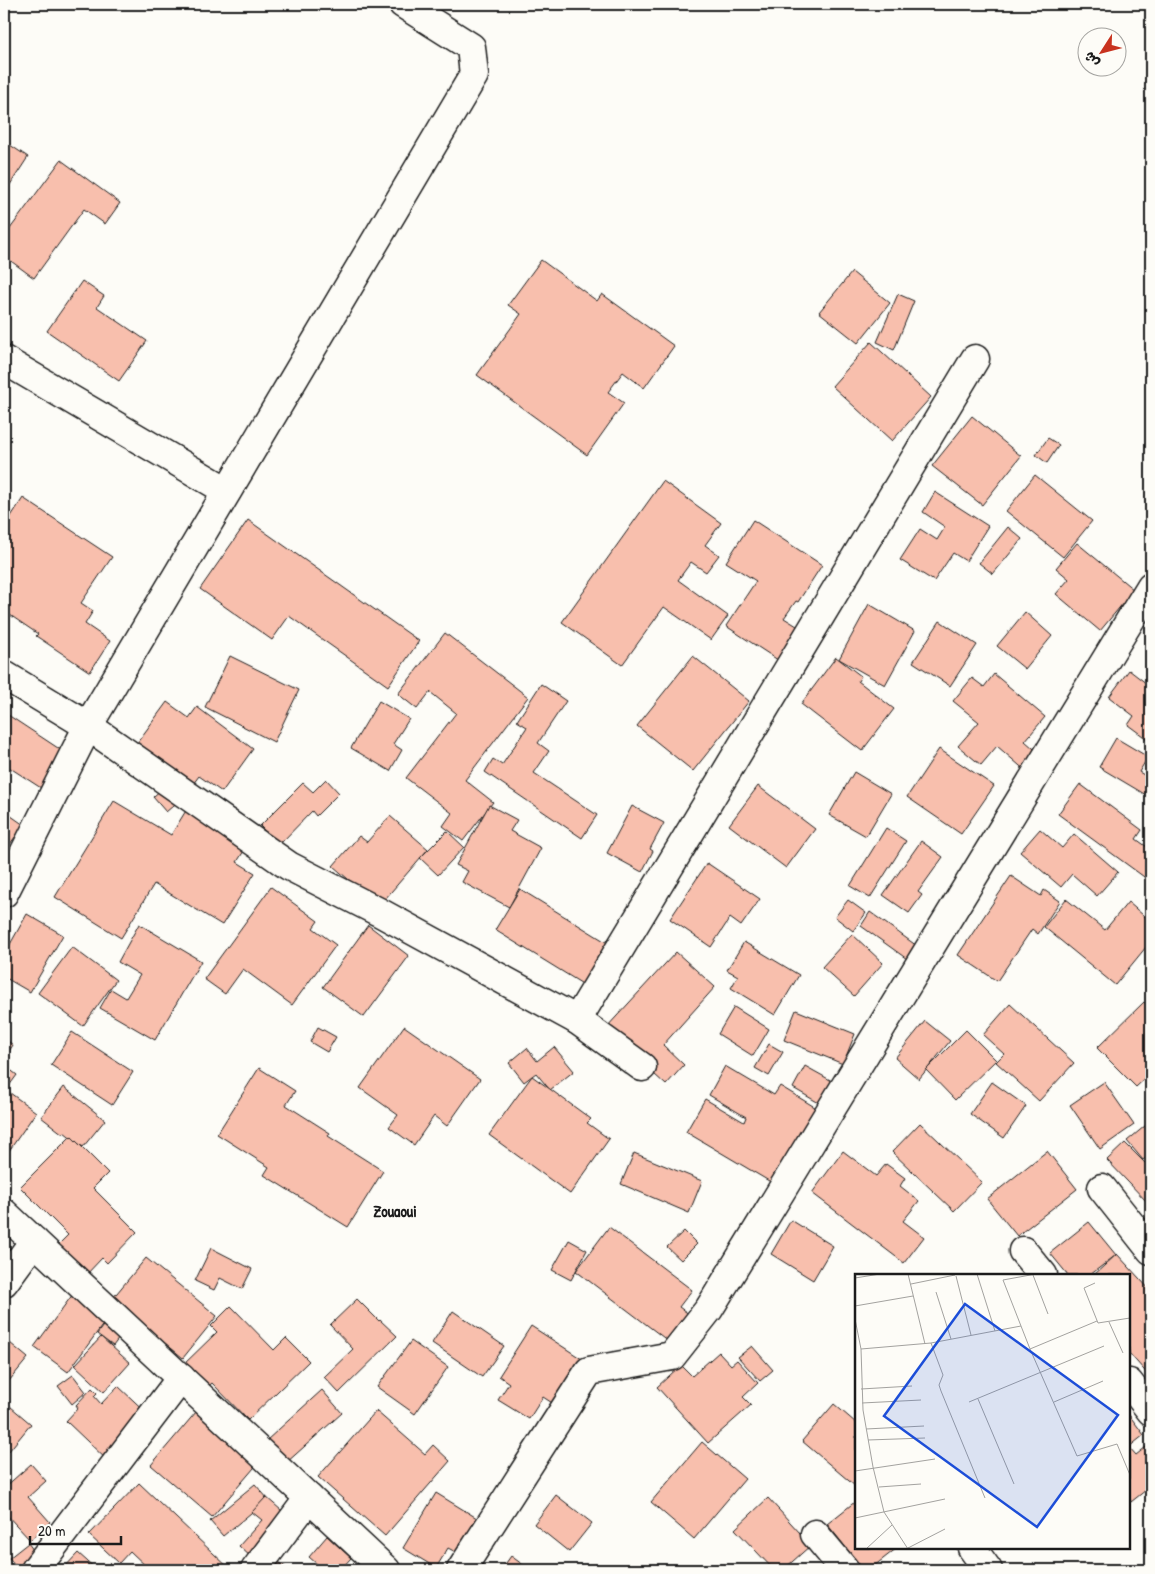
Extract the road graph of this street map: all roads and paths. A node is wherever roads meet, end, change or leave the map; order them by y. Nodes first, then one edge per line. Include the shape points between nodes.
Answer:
1 (403, 4) edge
2 (975, 359) dead end
3 (4, 360) edge
4 (228, 491) junction
5 (1151, 586) edge
6 (4, 675) edge
7 (88, 726) junction
8 (4, 892) edge
9 (577, 1020) junction
10 (642, 1067) dead end
11 (1102, 1188) dead end
12 (4, 1213) edge
13 (34, 1241) junction
14 (1151, 1250) edge
15 (1023, 1251) dead end
16 (1042, 1274) edge
17 (4, 1282) edge
18 (181, 1378) junction
19 (1130, 1384) edge
20 (1151, 1411) edge
21 (309, 1498) junction
22 (815, 1534) dead end
23 (973, 1549) edge
24 (35, 1570) edge
25 (255, 1570) edge
26 (386, 1570) edge
27 (461, 1570) edge
28 (845, 1570) edge
29 (988, 1570) edge

1 - 4 street via 471,47 474,75
2 - 9 street
3 - 4 street
4 - 7 street
5 - 27 street via 709,1309 672,1356 589,1370
6 - 7 street
7 - 8 street
7 - 9 street via 289,866
9 - 10 street
11 - 14 street
12 - 13 street
13 - 17 street
13 - 18 street
15 - 16 street
18 - 21 street
18 - 24 street
19 - 20 street
21 - 25 street
21 - 26 street
22 - 28 street
23 - 29 street

